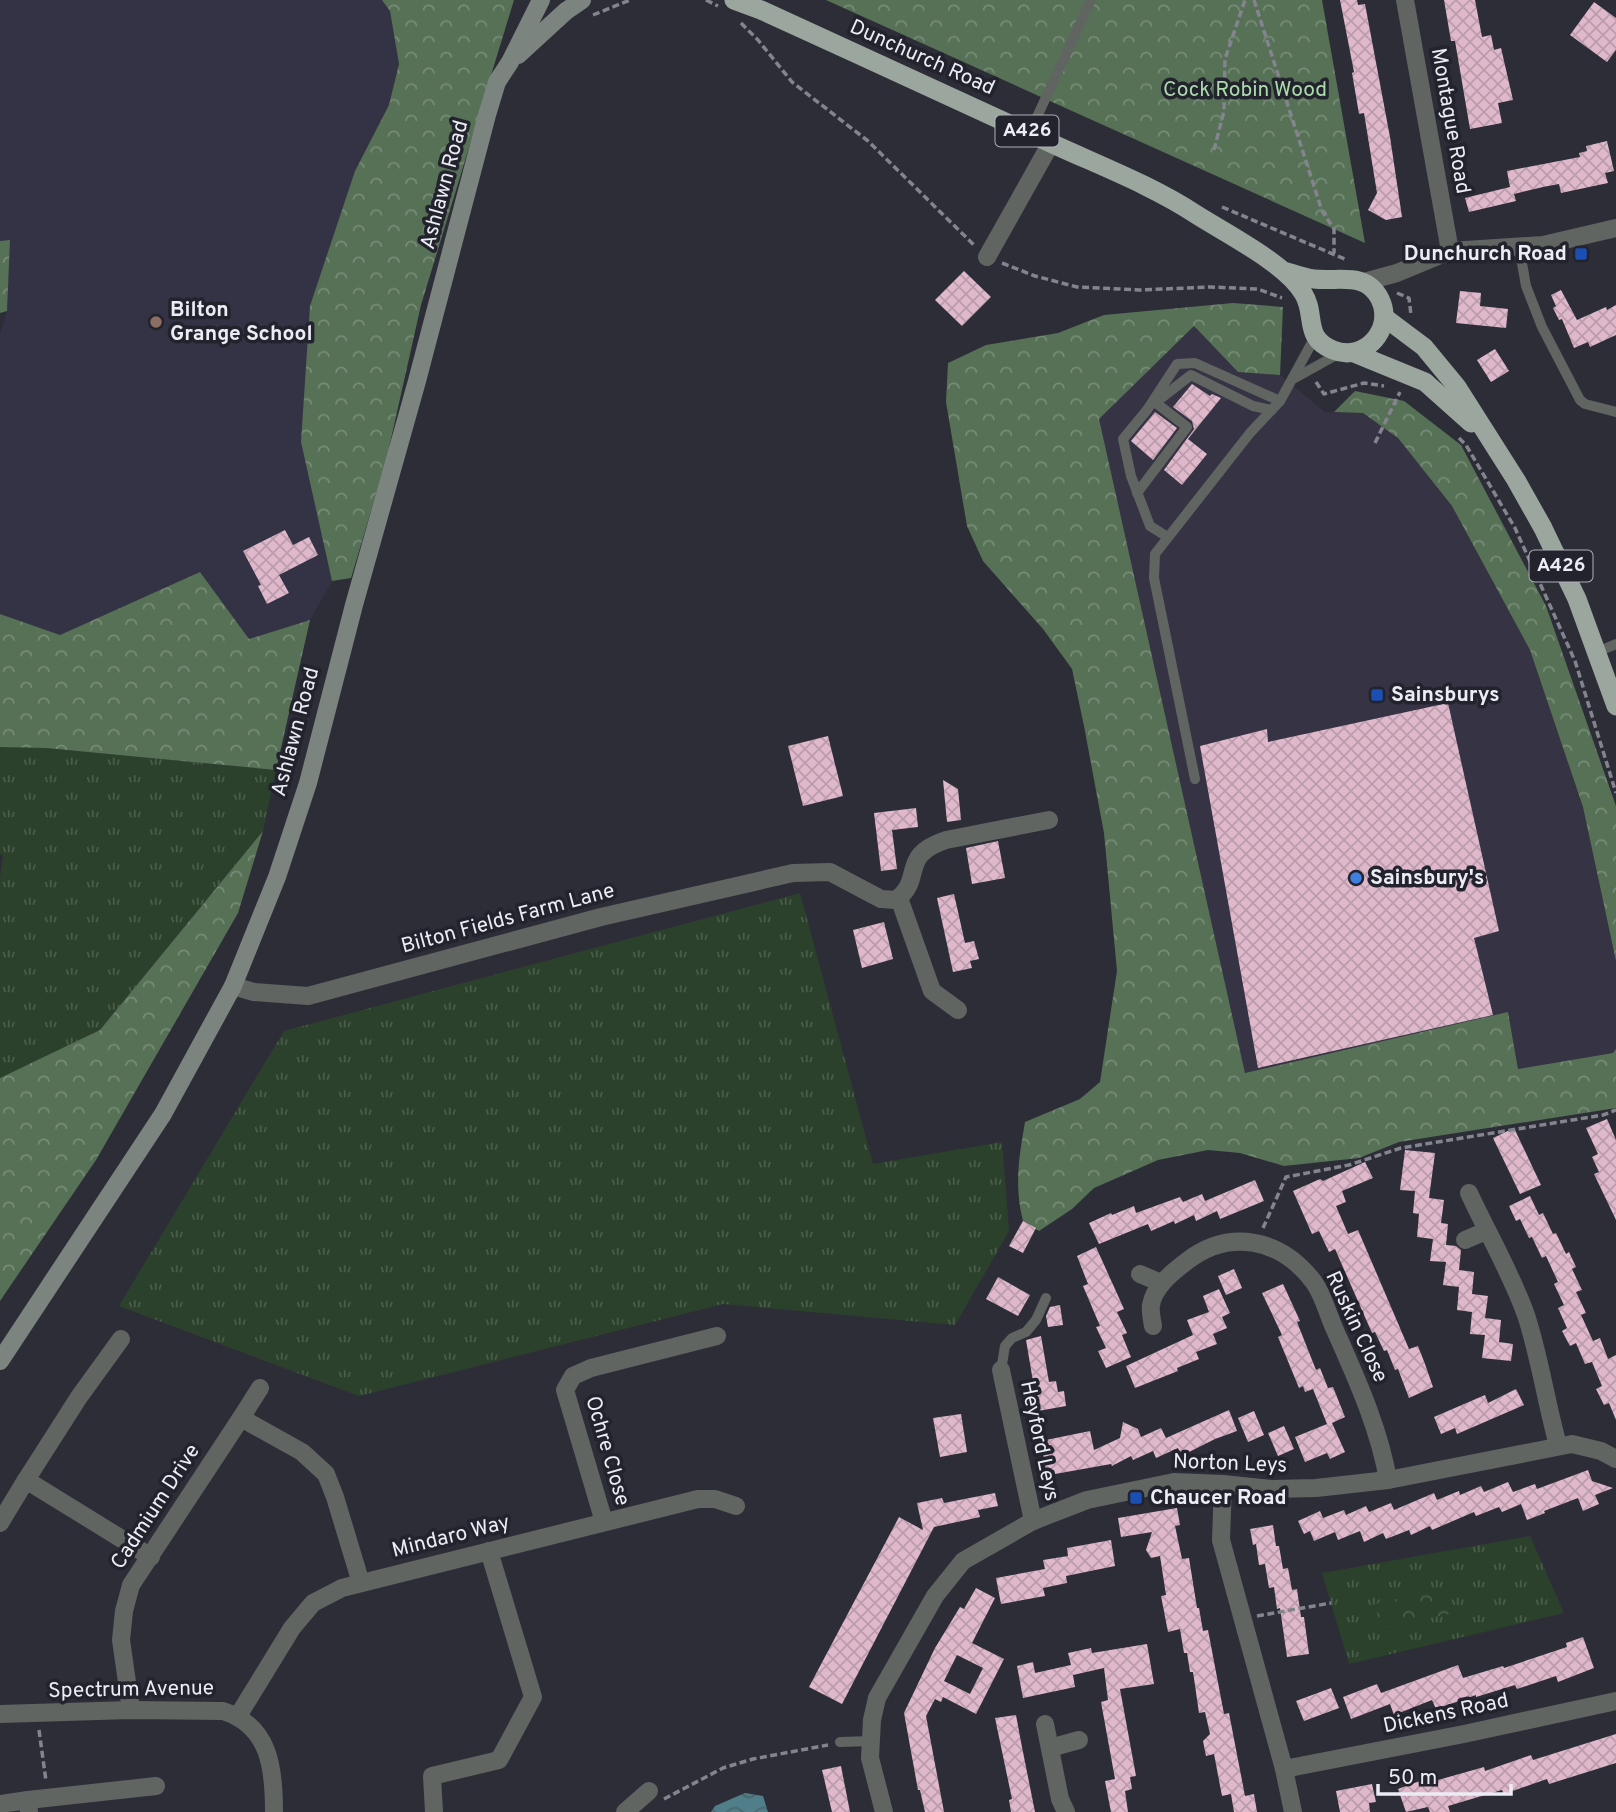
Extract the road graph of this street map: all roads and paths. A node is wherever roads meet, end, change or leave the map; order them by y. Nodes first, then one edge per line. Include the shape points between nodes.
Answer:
1 (541, 0) edge
2 (582, 0) edge
3 (630, 0) edge
4 (706, 0) edge
5 (1091, 0) edge
6 (1245, 0) edge
7 (1254, 0) edge
8 (1405, 0) edge
9 (726, 3) edge
10 (754, 5) edge
11 (583, 18) dead end
12 (740, 22) dead end
13 (510, 62) junction
14 (1030, 132) junction
15 (1051, 143) junction
16 (1214, 150) dead end
17 (1616, 228) edge
18 (1519, 246) junction
19 (1450, 251) junction
20 (1334, 254) dead end
21 (987, 257) junction
22 (1284, 271) junction
23 (1396, 273) junction
24 (1332, 281) junction
25 (1364, 282) junction
26 (1286, 299) dead end
27 (1310, 309) junction
28 (1383, 309) junction
29 (1315, 337) junction
30 (1347, 353) junction
31 (1309, 370) junction
32 (1294, 378) junction
33 (1401, 390) junction
34 (1408, 392) dead end
35 (1280, 401) junction
36 (1151, 407) junction
37 (1272, 410) junction
38 (1616, 412) edge
39 (1486, 435) junction
40 (1458, 437) dead end
41 (1375, 443) dead end
42 (1137, 493) junction
43 (1166, 536) junction
44 (1616, 644) edge
45 (1597, 652) junction
46 (1616, 706) edge
47 (1195, 779) dead end
48 (1616, 793) edge
49 (1049, 820) dead end
50 (900, 898) junction
51 (233, 986) junction
52 (958, 1010) dead end
53 (1616, 1110) edge
54 (1469, 1193) dead end
55 (1486, 1231) junction
56 (1465, 1240) dead end
57 (1257, 1242) junction
58 (1140, 1274) dead end
59 (1161, 1283) junction
60 (1046, 1298) dead end
61 (1153, 1326) dead end
62 (717, 1336) dead end
63 (121, 1339) dead end
64 (0, 1361) edge
65 (1001, 1370) joint
66 (260, 1388) dead end
67 (242, 1418) junction
68 (1558, 1446) junction
69 (1616, 1459) edge
70 (26, 1480) junction
71 (1388, 1480) junction
72 (1223, 1484) junction
73 (736, 1506) dead end
74 (1033, 1521) junction
75 (604, 1522) junction
76 (0, 1523) edge
77 (489, 1551) junction
78 (151, 1557) junction
79 (361, 1583) junction
80 (1331, 1603) dead end
81 (1243, 1619) junction
82 (1616, 1701) edge
83 (131, 1710) junction
84 (0, 1714) edge
85 (37, 1714) junction
86 (237, 1716) junction
87 (1045, 1724) dead end
88 (1079, 1740) dead end
89 (871, 1741) junction
90 (840, 1742) joint
91 (1049, 1748) junction
92 (1284, 1769) junction
93 (156, 1786) dead end
94 (55, 1797) junction
95 (652, 1798) joint
96 (0, 1804) edge
97 (29, 1806) edge
98 (274, 1812) edge
99 (433, 1812) edge
100 (625, 1812) edge
101 (884, 1812) edge
102 (1066, 1812) edge
103 (1293, 1812) edge

1 - 13 main road, Ashlawn Road
2 - 13 main road, Ashlawn Road
3 - 11 path
4 - 9 path
5 - 14 lane
6 - 16 path via 1225,59 1224,111
7 - 20 path via 1322,211 1334,229
8 - 19 street, Montague Road
9 - 10 highway, Dunchurch Road / A426
10 - 14 highway, Dunchurch Road / A426
12 - 21 path via 792,82 868,141
13 - 51 main road, Ashlawn Road via 497,82 487,115 308,783
14 - 15 highway, Dunchurch Road / A426
15 - 21 street
15 - 22 highway, Dunchurch Road / A426 via 1176,201
17 - 18 street
18 - 19 street
18 - 38 lane via 1526,286 1542,327 1580,400
19 - 23 street
21 - 26 path via 1077,287 1258,289
22 - 24 highway, Dunchurch Road / A426
22 - 27 highway, Dunchurch Road / A426 via 1303,292
23 - 25 street
23 - 28 street via 1384,289
24 - 25 highway, Dunchurch Road / A426
24 - 27 highway via 1314,296
25 - 28 highway, A426 via 1374,289
27 - 29 highway, Dunchurch Road / A426
28 - 30 highway via 1375,341
28 - 39 highway, A426 via 1424,347 1457,387
29 - 30 highway, A426 via 1325,346
29 - 32 lane
30 - 31 lane
30 - 39 highway, A426 via 1425,382
31 - 32 lane
31 - 33 path via 1324,394 1364,383
32 - 35 lane
33 - 34 path
33 - 41 path
35 - 36 lane via 1195,363 1177,364
35 - 37 lane
36 - 37 lane via 1191,375 1253,406
36 - 42 lane via 1123,439
36 - 42 lane via 1187,427
37 - 43 lane
39 - 45 highway, A426 via 1544,528
40 - 48 path via 1516,528 1575,661
42 - 43 lane via 1150,526
43 - 47 lane via 1155,554 1154,578
44 - 45 lane
45 - 46 highway, A426
49 - 50 street via 930,845 916,857
50 - 51 street, Bilton Fields Farm Lane via 881,899 830,872 793,873 601,917 308,996
50 - 52 street via 932,991
51 - 64 main road, Ashlawn Road via 163,1114
53 - 57 path via 1401,1147 1349,1165 1286,1177
54 - 55 street
55 - 56 street
55 - 68 street via 1526,1315
57 - 59 street via 1209,1247
57 - 71 street, Ruskin Close via 1285,1256 1315,1283 1367,1405
58 - 59 street
59 - 61 street via 1151,1304
60 - 65 lane via 1026,1332 1005,1346
62 - 75 street, Ochre Close via 573,1376 565,1390
63 - 70 street
65 - 74 street, Heyford Leys
66 - 67 street, Cadmium Drive
67 - 78 street, Cadmium Drive
67 - 79 street via 302,1452 326,1474
68 - 69 street, Norton Leys via 1572,1444
68 - 71 street, Norton Leys
70 - 76 street
70 - 78 street
71 - 72 street, Norton Leys via 1316,1489
72 - 74 street, Norton Leys via 1174,1482 1087,1500
72 - 81 street via 1221,1540
73 - 75 street, Mindaro Way via 698,1499
74 - 89 street, Norton Leys via 963,1560 935,1596 877,1698
75 - 77 street, Mindaro Way
77 - 79 street, Mindaro Way
77 - 99 street via 533,1698 499,1760 432,1776
78 - 83 street, Cadmium Drive via 131,1585 124,1611 121,1640
79 - 86 street, Mindaro Way via 313,1603
80 - 81 path
81 - 92 street
82 - 92 street, Dickens Road
83 - 85 street, Spectrum Avenue
83 - 86 street, Spectrum Avenue via 223,1711
84 - 85 street, Spectrum Avenue
85 - 94 path via 46,1783
86 - 98 street, Spectrum Avenue via 259,1735 268,1755
87 - 91 street
88 - 91 street
89 - 90 lane
89 - 101 street, Norton Leys via 870,1759
90 - 95 path via 753,1759
91 - 102 street
92 - 103 street
93 - 94 street
94 - 97 street
95 - 100 street
96 - 97 street

